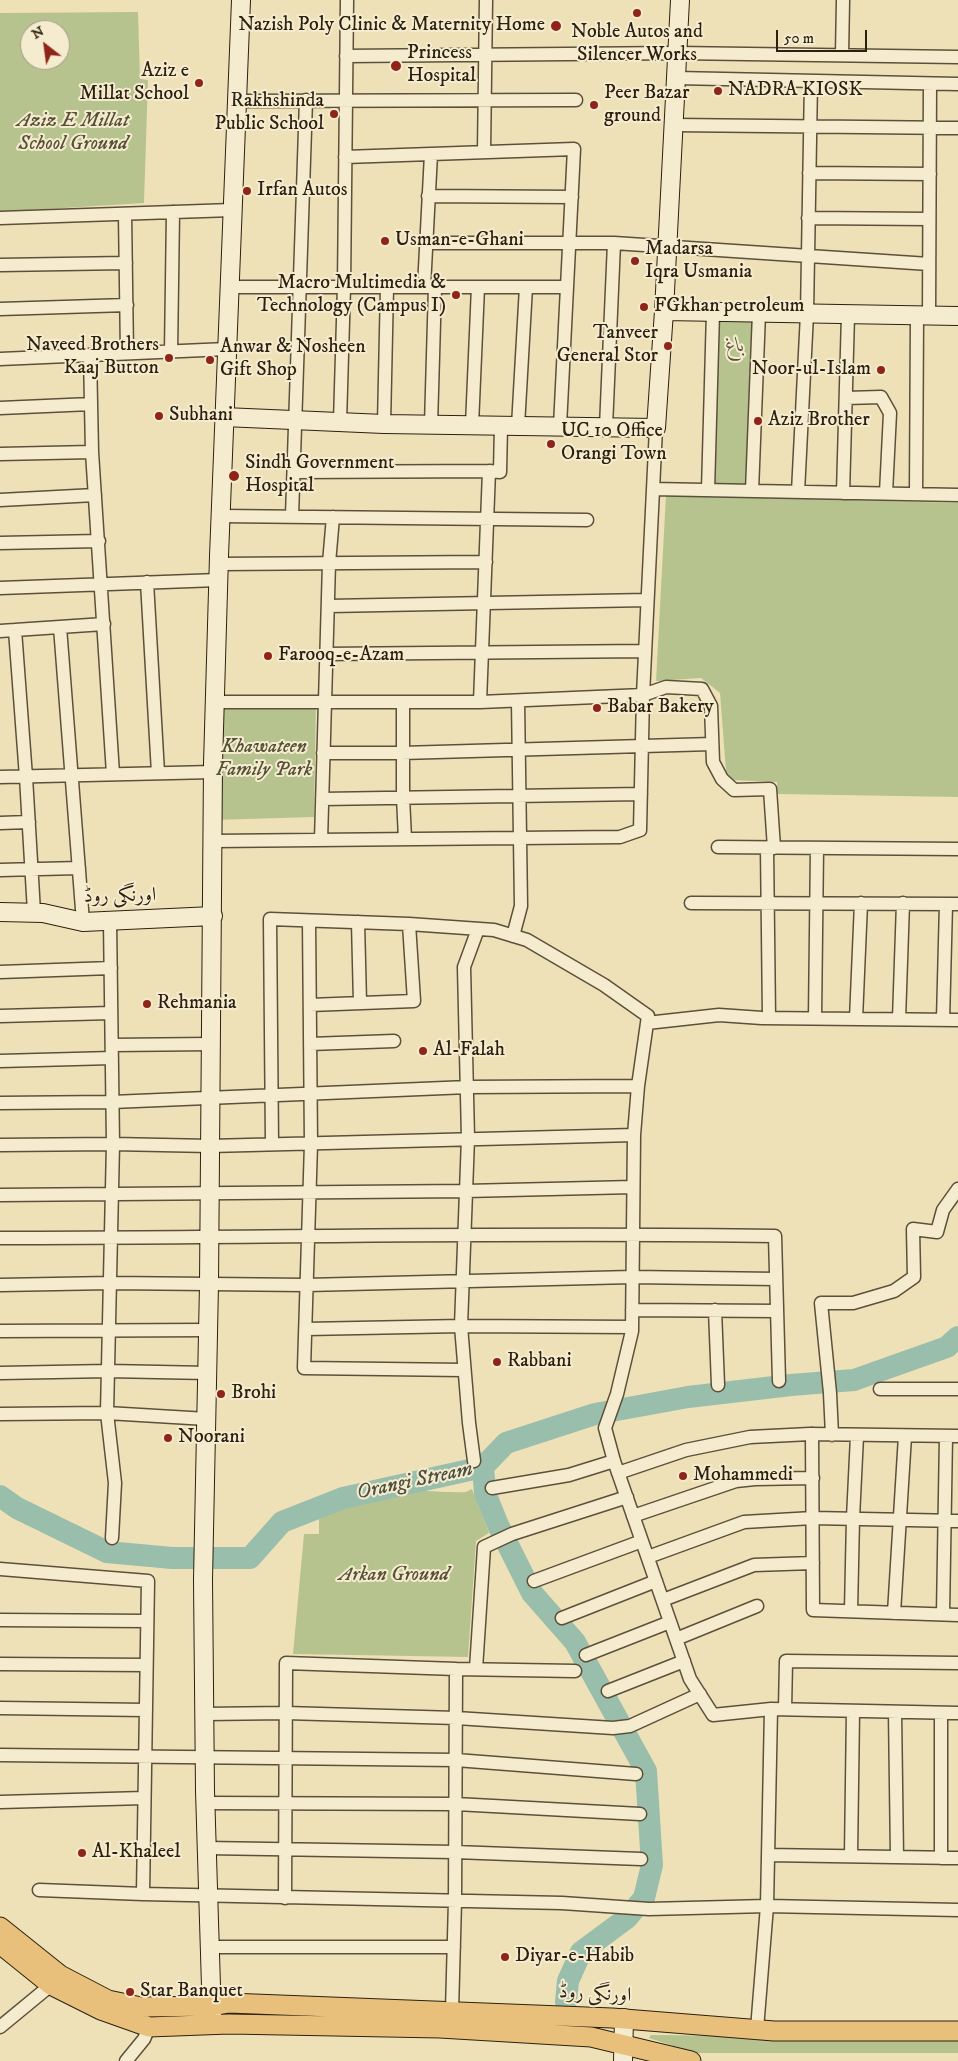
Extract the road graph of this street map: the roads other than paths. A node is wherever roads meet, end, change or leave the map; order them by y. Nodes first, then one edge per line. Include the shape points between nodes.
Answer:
1 (241, 0) edge
2 (346, 0) edge
3 (486, 0) edge
4 (680, 0) edge
5 (843, 0) edge
6 (677, 53) junction
7 (485, 55) junction
8 (842, 55) junction
9 (346, 56) junction
10 (958, 57) edge
11 (676, 78) junction
12 (810, 81) junction
13 (930, 84) junction
14 (958, 84) edge
15 (346, 99) junction
16 (306, 100) junction
17 (485, 100) junction
18 (576, 100) dead end
19 (237, 101) junction
20 (674, 124) junction
21 (809, 126) junction
22 (930, 127) junction
23 (958, 128) edge
24 (484, 152) junction
25 (431, 154) junction
26 (345, 157) junction
27 (809, 173) junction
28 (930, 174) junction
29 (428, 196) junction
30 (572, 197) junction
31 (232, 210) junction
32 (173, 212) junction
33 (125, 214) junction
34 (0, 218) edge
35 (808, 218) junction
36 (930, 219) junction
37 (569, 242) junction
38 (426, 243) junction
39 (614, 243) junction
40 (667, 246) junction
41 (808, 256) junction
42 (126, 263) junction
43 (0, 264) edge
44 (929, 264) junction
45 (229, 286) junction
46 (301, 287) junction
47 (344, 287) junction
48 (388, 287) junction
49 (429, 287) junction
50 (478, 287) junction
51 (526, 287) junction
52 (567, 287) junction
53 (127, 305) junction
54 (0, 309) edge
55 (664, 311) junction
56 (713, 312) junction
57 (758, 313) junction
58 (807, 314) junction
59 (848, 314) junction
60 (923, 316) junction
61 (958, 316) edge
62 (227, 350) junction
63 (171, 352) junction
64 (127, 353) junction
65 (90, 355) junction
66 (0, 359) edge
67 (846, 398) junction
68 (91, 404) junction
69 (0, 408) edge
70 (224, 417) junction
71 (297, 420) junction
72 (340, 422) junction
73 (384, 424) junction
74 (431, 425) junction
75 (472, 425) junction
76 (509, 426) junction
77 (560, 426) junction
78 (606, 427) junction
79 (656, 428) junction
80 (92, 452) junction
81 (0, 454) edge
82 (489, 471) junction
83 (294, 472) junction
84 (653, 489) junction
85 (708, 490) junction
86 (752, 491) junction
87 (798, 492) junction
88 (843, 493) junction
89 (886, 493) junction
90 (916, 494) junction
91 (95, 495) junction
92 (958, 495) edge
93 (0, 500) edge
94 (221, 516) junction
95 (292, 516) junction
96 (333, 517) junction
97 (488, 518) junction
98 (587, 520) dead end
99 (99, 540) junction
100 (0, 543) edge
101 (486, 562) junction
102 (329, 563) junction
103 (219, 572) junction
104 (147, 582) junction
105 (102, 584) junction
106 (0, 588) edge
107 (648, 600) junction
108 (484, 603) junction
109 (328, 606) junction
110 (104, 624) junction
111 (60, 627) junction
112 (15, 630) junction
113 (0, 631) edge
114 (645, 650) junction
115 (482, 652) junction
116 (326, 654) junction
117 (643, 695) junction
118 (518, 701) junction
119 (215, 702) junction
120 (324, 702) junction
121 (403, 702) junction
122 (480, 702) junction
123 (712, 744) junction
124 (642, 746) junction
125 (519, 750) junction
126 (323, 753) junction
127 (402, 753) junction
128 (213, 772) junction
129 (158, 773) junction
130 (113, 774) junction
131 (72, 775) junction
132 (0, 777) edge
133 (26, 777) junction
134 (641, 794) junction
135 (519, 796) junction
136 (403, 798) junction
137 (322, 799) junction
138 (29, 822) junction
139 (0, 823) edge
140 (520, 838) junction
141 (405, 839) junction
142 (321, 840) junction
143 (213, 841) junction
144 (718, 846) dead end
145 (771, 848) junction
146 (817, 848) junction
147 (958, 849) edge
148 (79, 868) junction
149 (31, 869) junction
150 (0, 870) edge
151 (768, 902) junction
152 (817, 902) junction
153 (691, 903) dead end
154 (861, 903) junction
155 (903, 903) junction
156 (952, 904) edge
157 (0, 912) edge
158 (34, 912) junction
159 (213, 916) junction
160 (110, 921) junction
161 (309, 921) junction
162 (83, 922) junction
163 (358, 922) junction
164 (409, 924) junction
165 (478, 929) junction
166 (513, 936) junction
167 (111, 968) junction
168 (0, 972) edge
169 (360, 1003) junction
170 (310, 1005) junction
171 (112, 1013) junction
172 (0, 1016) edge
173 (769, 1018) junction
174 (815, 1018) junction
175 (856, 1019) junction
176 (899, 1019) junction
177 (943, 1020) junction
178 (958, 1020) edge
179 (647, 1023) junction
180 (394, 1041) dead end
181 (211, 1044) junction
182 (310, 1044) junction
183 (112, 1045) junction
184 (112, 1058) junction
185 (0, 1061) edge
186 (638, 1086) junction
187 (468, 1087) junction
188 (311, 1093) junction
189 (270, 1094) junction
190 (210, 1098) junction
191 (112, 1102) junction
192 (0, 1103) edge
193 (634, 1135) junction
194 (468, 1138) junction
195 (113, 1144) junction
196 (272, 1144) junction
197 (311, 1144) junction
198 (0, 1145) edge
199 (210, 1146) junction
200 (633, 1187) junction
201 (958, 1189) edge
202 (466, 1191) junction
203 (310, 1192) junction
204 (210, 1193) junction
205 (112, 1194) junction
206 (0, 1195) edge
207 (464, 1234) junction
208 (633, 1234) junction
209 (209, 1237) junction
210 (308, 1237) junction
211 (0, 1238) edge
212 (111, 1238) junction
213 (632, 1277) junction
214 (776, 1279) junction
215 (462, 1282) junction
216 (110, 1283) junction
217 (209, 1284) junction
218 (0, 1285) edge
219 (307, 1285) junction
220 (632, 1310) junction
221 (715, 1310) junction
222 (777, 1311) junction
223 (462, 1326) junction
224 (632, 1327) junction
225 (306, 1328) junction
226 (108, 1330) junction
227 (208, 1330) junction
228 (0, 1331) edge
229 (464, 1370) junction
230 (108, 1371) junction
231 (0, 1373) edge
232 (208, 1373) junction
233 (779, 1381) dead end
234 (718, 1386) dead end
235 (880, 1389) dead end
236 (958, 1390) edge
237 (107, 1413) junction
238 (0, 1414) edge
239 (207, 1419) junction
240 (812, 1434) junction
241 (832, 1435) junction
242 (857, 1436) junction
243 (905, 1436) junction
244 (952, 1436) edge
245 (474, 1461) dead end
246 (616, 1467) junction
247 (813, 1478) junction
248 (492, 1488) dead end
249 (627, 1497) junction
250 (633, 1516) junction
251 (813, 1518) junction
252 (853, 1518) junction
253 (899, 1519) junction
254 (952, 1520) edge
255 (112, 1538) dead end
256 (642, 1541) junction
257 (648, 1557) junction
258 (813, 1563) junction
259 (0, 1569) edge
260 (656, 1581) junction
261 (534, 1582) dead end
262 (662, 1600) junction
263 (757, 1606) dead end
264 (851, 1611) junction
265 (894, 1613) junction
266 (942, 1614) junction
267 (958, 1615) edge
268 (562, 1618) dead end
269 (0, 1620) edge
270 (147, 1621) junction
271 (670, 1622) junction
272 (676, 1639) junction
273 (586, 1655) dead end
274 (684, 1662) junction
275 (958, 1663) edge
276 (0, 1664) edge
277 (146, 1665) junction
278 (456, 1669) junction
279 (476, 1669) junction
280 (575, 1671) dead end
281 (608, 1691) dead end
282 (700, 1694) junction
283 (0, 1708) edge
284 (770, 1708) junction
285 (785, 1709) junction
286 (146, 1710) junction
287 (852, 1710) junction
288 (895, 1712) junction
289 (942, 1713) junction
290 (958, 1713) edge
291 (204, 1714) junction
292 (286, 1714) junction
293 (456, 1718) junction
294 (0, 1755) edge
295 (145, 1756) junction
296 (204, 1758) junction
297 (286, 1758) junction
298 (456, 1760) junction
299 (636, 1774) dead end
300 (144, 1798) junction
301 (0, 1802) edge
302 (205, 1802) junction
303 (285, 1804) junction
304 (456, 1804) junction
305 (640, 1814) dead end
306 (206, 1848) junction
307 (285, 1849) junction
308 (455, 1852) junction
309 (768, 1855) junction
310 (850, 1856) junction
311 (896, 1857) junction
312 (641, 1858) dead end
313 (941, 1858) junction
314 (958, 1858) edge
315 (39, 1890) dead end
316 (143, 1894) junction
317 (207, 1894) junction
318 (285, 1898) junction
319 (455, 1901) junction
320 (767, 1906) junction
321 (958, 1910) edge
322 (0, 1927) edge
323 (0, 1944) edge
324 (209, 1947) junction
325 (454, 1947) junction
326 (51, 1986) junction
327 (218, 2011) junction
328 (452, 2011) junction
329 (624, 2018) junction
330 (0, 2026) edge
331 (149, 2027) junction
332 (757, 2029) junction
333 (958, 2031) edge
334 (624, 2053) edge
335 (128, 2060) edge
336 (691, 2061) edge

1 - 19 main road
2 - 9 street
3 - 7 street
4 - 6 main road
5 - 8 street
6 - 7 street
6 - 8 street
6 - 11 main road
7 - 9 street
7 - 17 street
8 - 10 street
9 - 15 street
11 - 12 street
11 - 20 main road
12 - 13 street
12 - 21 street
13 - 14 street
13 - 22 street
15 - 16 street
15 - 17 street
15 - 26 street
16 - 19 street
16 - 46 street
17 - 18 street
17 - 24 street
19 - 31 main road
20 - 21 street
20 - 40 main road
21 - 22 street
21 - 27 street
22 - 23 street
22 - 28 street
24 - 25 street
24 - 30 street via 574,149
25 - 26 street
25 - 29 street
26 - 47 street
27 - 28 street
27 - 35 street
28 - 36 street
29 - 30 street
29 - 38 street
30 - 37 street
31 - 32 street
31 - 45 main road
32 - 33 street
32 - 63 street
33 - 34 street
33 - 42 street
35 - 36 street
35 - 41 street
36 - 44 street
37 - 38 street
37 - 39 street
37 - 52 street
38 - 49 street
39 - 40 street
39 - 78 street
40 - 41 street
40 - 55 main road
41 - 44 street
41 - 58 street
42 - 43 street
42 - 53 street
44 - 60 street
45 - 46 street
45 - 62 main road
46 - 47 street
46 - 71 street
47 - 48 street
47 - 72 street
48 - 49 street
48 - 73 street
49 - 50 street
49 - 74 street
50 - 51 street
50 - 75 street
51 - 52 street
51 - 76 street
52 - 77 street
53 - 54 street
53 - 64 street
55 - 56 main road
55 - 79 main road
56 - 57 main road
56 - 85 street
57 - 58 main road
57 - 86 street
58 - 59 main road
58 - 87 street
59 - 60 main road
59 - 67 street
60 - 61 main road
60 - 90 street
62 - 63 street
62 - 70 main road
63 - 64 street
64 - 65 street
65 - 66 street
65 - 68 street
67 - 88 street
67 - 89 street via 880,397 890,413
68 - 69 street
68 - 80 street
70 - 71 main road
70 - 94 main road
71 - 72 main road
71 - 83 street
72 - 73 main road
73 - 74 main road
74 - 75 main road
75 - 76 main road
76 - 77 main road
76 - 82 street via 500,472
77 - 78 main road
78 - 79 main road
79 - 84 street
80 - 81 street
80 - 91 street
82 - 83 street
82 - 97 street
83 - 95 street
84 - 85 street
84 - 107 street
85 - 86 street
86 - 87 street
87 - 88 street
88 - 89 street
89 - 90 street
90 - 92 street
91 - 93 street
91 - 99 street
94 - 95 street
94 - 103 main road
95 - 96 street
96 - 97 street
96 - 102 street
97 - 98 street
97 - 101 street
99 - 100 street
99 - 105 street
101 - 102 street
101 - 108 street
102 - 103 street
102 - 109 street
103 - 104 street
103 - 119 main road
104 - 105 street
104 - 129 street
105 - 106 street
105 - 110 street
107 - 108 street
107 - 114 street
108 - 109 street
108 - 115 street
109 - 116 street
110 - 111 street
110 - 130 street
111 - 112 street
111 - 131 street
112 - 113 street
112 - 133 street
114 - 115 street
114 - 117 street
115 - 116 street
115 - 122 street
116 - 120 street
117 - 118 street
117 - 123 street via 666,687 702,689 711,706
117 - 124 street
118 - 122 street
118 - 125 street
119 - 120 street
119 - 128 main road
120 - 121 street
120 - 126 street
121 - 122 street
121 - 127 street
123 - 124 street
123 - 145 street via 713,762 722,779 734,790 770,789
124 - 125 street
124 - 134 street
125 - 127 street
125 - 135 street
126 - 127 street
126 - 137 street
127 - 136 street
128 - 129 street
128 - 143 main road
129 - 130 street
130 - 131 street
131 - 133 street
131 - 148 street
132 - 133 street
133 - 138 street
134 - 135 street
134 - 140 street via 640,830 620,837
135 - 136 street
135 - 140 street
136 - 137 street
136 - 141 street
137 - 142 street
138 - 139 street
138 - 149 street
140 - 141 street
140 - 166 street via 521,906
141 - 142 street
142 - 143 street
143 - 159 main road
144 - 145 street
145 - 146 street
145 - 151 street
146 - 147 street
146 - 152 street
148 - 149 street
148 - 162 street
149 - 150 street
149 - 158 street
151 - 152 street
151 - 153 street
151 - 173 street
152 - 154 street
152 - 174 street
154 - 155 street
154 - 175 street
155 - 156 street
155 - 176 street
156 - 177 street
157 - 158 main road, اورنگی روڈ
158 - 162 main road, اورنگی روڈ
159 - 160 main road, اورنگی روڈ
159 - 181 main road
160 - 162 main road, اورنگی روڈ
160 - 167 street
161 - 163 street
161 - 170 street
161 - 189 street via 270,920
163 - 164 street
163 - 169 street
164 - 165 street
164 - 169 street via 414,1001
165 - 166 street
165 - 187 street via 464,968
166 - 179 street via 527,940 604,985 648,1016
167 - 168 street
167 - 171 street
169 - 170 street
170 - 182 street
171 - 172 street
171 - 183 street
173 - 174 street
173 - 179 street via 719,1015
174 - 175 street
175 - 176 street
176 - 177 street
177 - 178 street
179 - 186 street
180 - 182 street
181 - 183 street
181 - 190 main road
182 - 188 street
183 - 184 street
184 - 185 street
184 - 191 street
186 - 187 street
186 - 193 street
187 - 188 street
187 - 194 street
188 - 189 street
188 - 197 street
189 - 190 street
189 - 196 street
190 - 191 street
190 - 199 main road
191 - 192 street
191 - 195 street
193 - 194 street
193 - 200 street
194 - 197 street
194 - 202 street
195 - 198 street
195 - 199 street
195 - 205 street
196 - 197 street
196 - 199 street
197 - 203 street
199 - 204 main road
200 - 202 street
200 - 208 street
201 - 241 street via 943,1210 937,1232 912,1229 914,1277 894,1291 853,1303 821,1303
202 - 203 street
202 - 207 street
203 - 204 street
203 - 210 street
204 - 205 street
204 - 209 main road
205 - 206 street
205 - 212 street
207 - 208 street
207 - 210 street
207 - 215 street
208 - 213 street
208 - 214 street via 775,1236
209 - 210 street
209 - 212 street
209 - 217 main road
210 - 219 street
211 - 212 street
212 - 216 street
213 - 214 street
213 - 215 street
213 - 220 street
214 - 222 street
215 - 219 street
215 - 223 street
216 - 217 street
216 - 218 street
216 - 226 street
217 - 219 street
217 - 227 main road
219 - 225 street
220 - 221 street
220 - 224 street
221 - 222 street
221 - 234 street
222 - 233 street
223 - 224 street
223 - 225 street
223 - 229 street
224 - 246 street via 618,1394 605,1428
225 - 229 street via 304,1368
226 - 227 street
226 - 228 street
226 - 230 street
227 - 232 main road
229 - 245 street
230 - 231 street
230 - 232 street
230 - 237 street
232 - 239 main road
235 - 236 street
237 - 238 street
237 - 239 street
237 - 255 street via 115,1483
239 - 291 main road
240 - 241 street
240 - 246 street via 750,1437
240 - 247 street
241 - 242 street
242 - 243 street
242 - 252 street
243 - 244 street
243 - 253 street
244 - 254 street
246 - 248 street
246 - 249 street
247 - 250 street via 736,1481
247 - 251 street
249 - 250 street
249 - 279 street via 512,1534 484,1547
250 - 256 street
251 - 252 street
251 - 257 street via 744,1522
251 - 258 street
252 - 253 street
252 - 264 street
253 - 254 street
253 - 265 street
254 - 266 street
256 - 257 street
256 - 261 street
257 - 260 street
258 - 262 street via 754,1565
258 - 264 street via 813,1610
259 - 270 street via 148,1581
260 - 262 street
260 - 268 street
262 - 271 street
263 - 272 street
264 - 265 street
265 - 266 street
266 - 267 street
269 - 270 street
270 - 277 street
271 - 272 street
271 - 273 street
272 - 274 street
274 - 281 street
274 - 282 street
275 - 285 street via 786,1661
276 - 277 street
277 - 286 street
278 - 279 street
278 - 292 street via 286,1663
278 - 293 street
279 - 280 street
282 - 284 street via 713,1715
282 - 293 street via 630,1726 613,1728
283 - 286 street
284 - 285 street
284 - 309 street
285 - 287 street
286 - 295 street
287 - 288 street
287 - 310 street
288 - 289 street
288 - 311 street
289 - 290 street
289 - 313 street
291 - 292 street
291 - 296 main road
292 - 293 street
292 - 297 street
293 - 298 street
294 - 295 street
295 - 296 street
295 - 300 street
296 - 297 street
296 - 302 main road
297 - 298 street
297 - 303 street
298 - 299 street
298 - 304 street
300 - 301 street
300 - 316 street
302 - 303 street
302 - 306 main road
303 - 304 street
303 - 307 street
304 - 305 street
304 - 308 street
306 - 307 street
306 - 317 main road
307 - 308 street
307 - 318 street
308 - 312 street
308 - 319 street
309 - 310 street
309 - 320 street
310 - 311 street
311 - 313 street
313 - 314 street
315 - 316 street
316 - 317 street
317 - 318 street
317 - 324 main road
318 - 319 street
319 - 320 street via 649,1909
319 - 325 street
320 - 321 street
320 - 332 street
322 - 327 main road via 60,1975 108,2000 141,2007
323 - 326 main road, اورنگی روڈ
324 - 325 street
324 - 327 main road
325 - 328 street
326 - 330 street
326 - 331 main road, اورنگی روڈ via 101,2010
327 - 328 main road, اورنگی روڈ
327 - 331 main road, اورنگی روڈ
327 - 334 main road, اورنگی روڈ via 591,2036
328 - 329 main road, اورنگی روڈ
329 - 332 main road, اورنگی روڈ
329 - 334 main road
331 - 335 street
332 - 333 main road, اورنگی روڈ
334 - 336 main road, اورنگی روڈ

